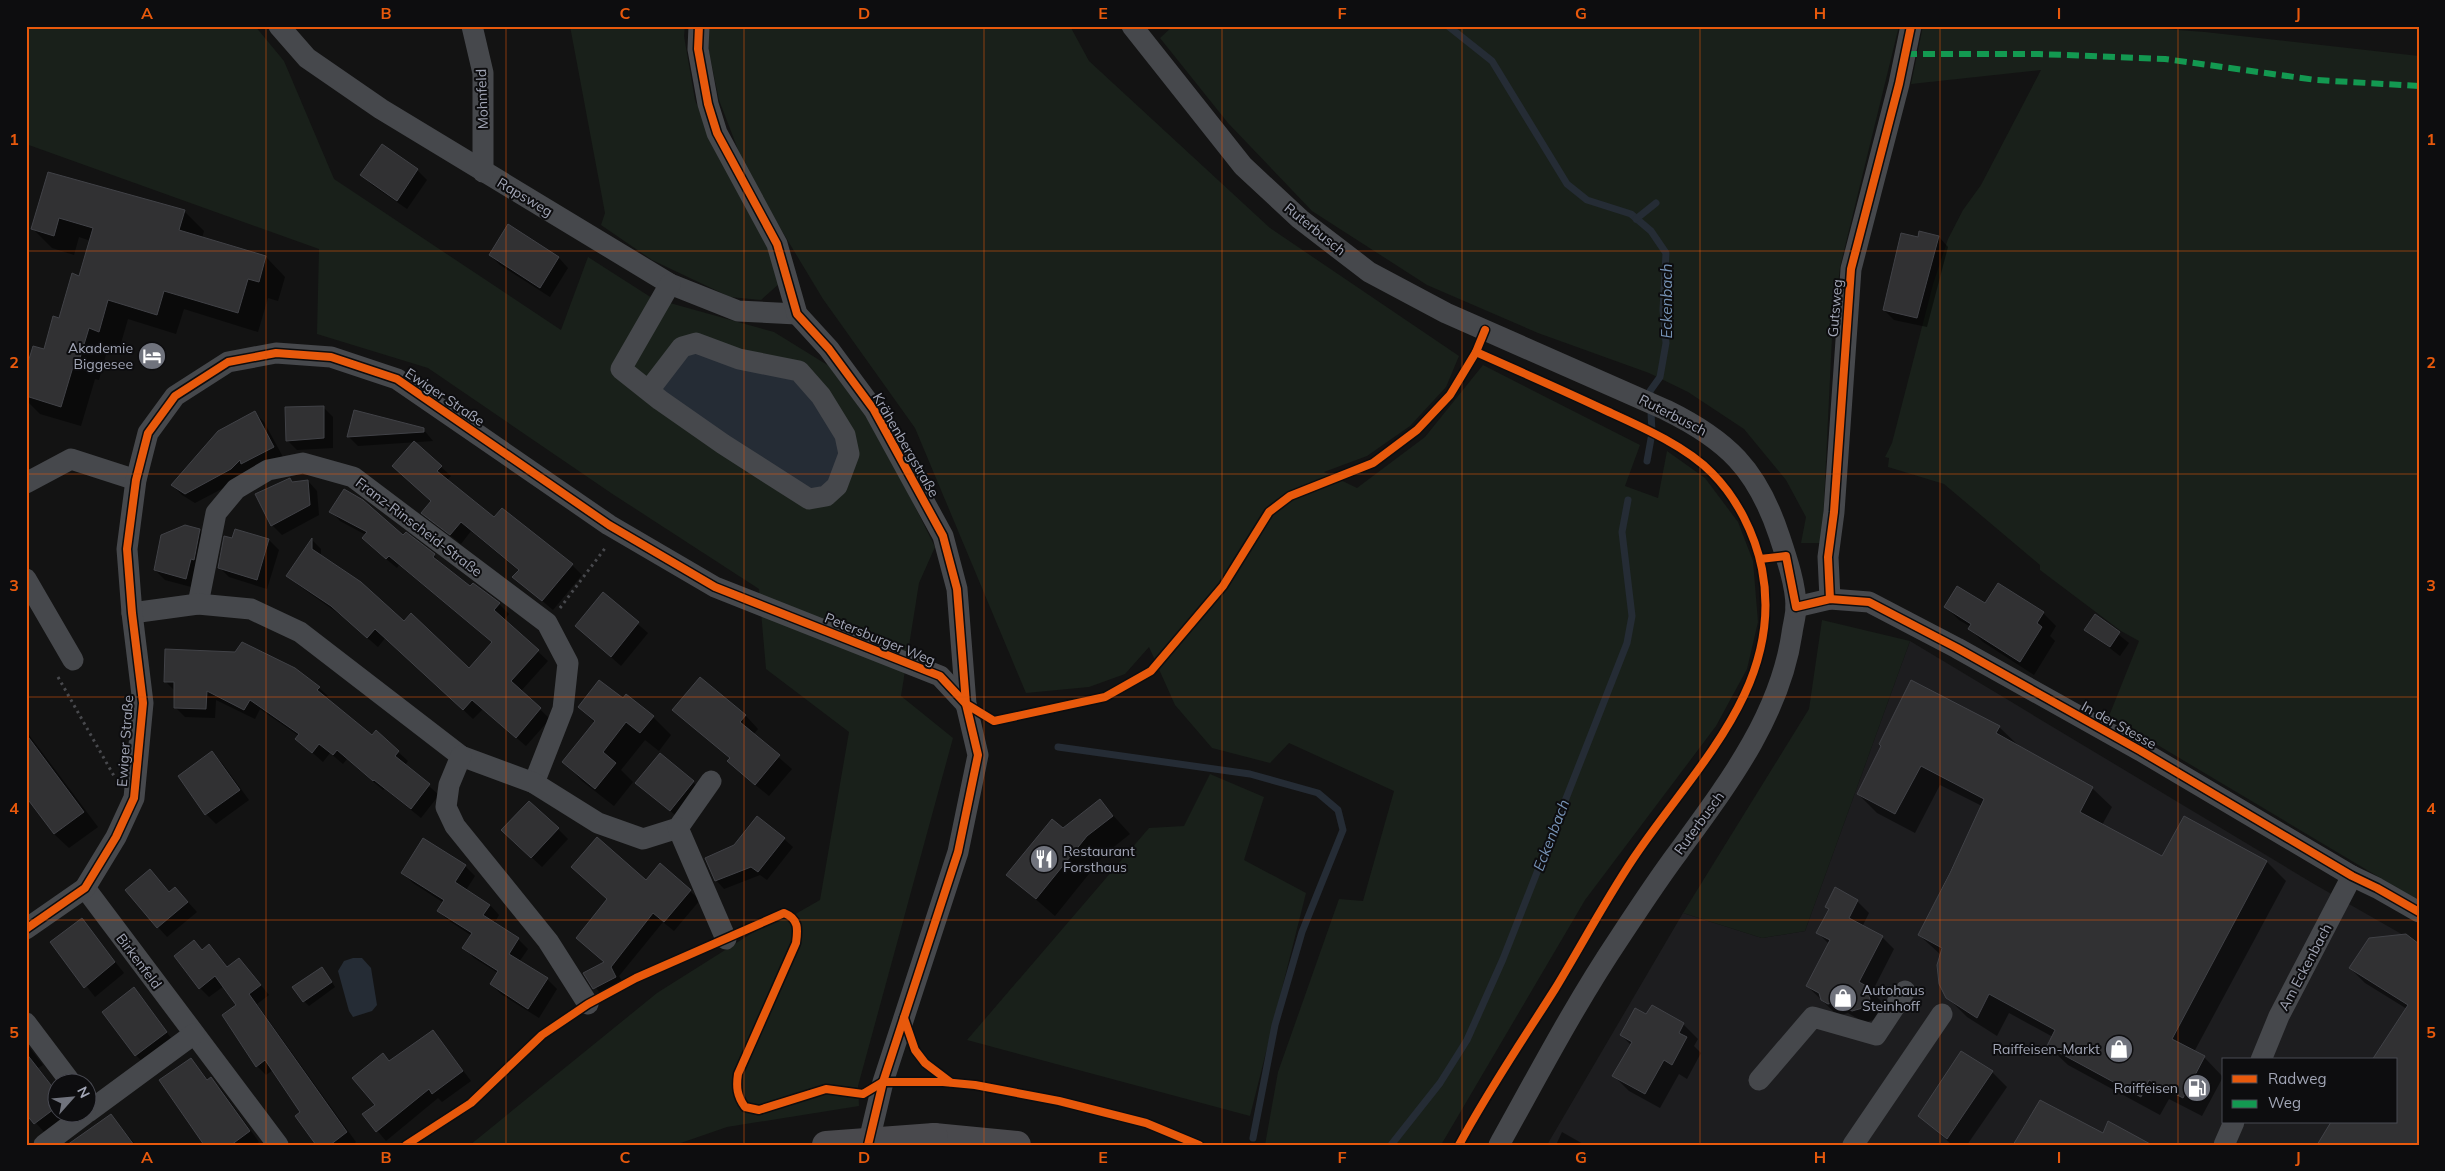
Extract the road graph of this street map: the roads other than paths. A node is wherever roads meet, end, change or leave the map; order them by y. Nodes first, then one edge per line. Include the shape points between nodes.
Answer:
1 (279, 26) edge
2 (472, 26) edge
3 (699, 26) edge
4 (1132, 26) edge
5 (1911, 26) edge
6 (484, 172) junction
7 (670, 284) junction
8 (797, 314) junction
9 (649, 390) junction
10 (136, 480) junction
11 (26, 483) edge
12 (26, 578) edge
13 (1830, 599) junction
14 (198, 604) junction
15 (1796, 607) junction
16 (132, 613) junction
17 (804, 622) joint
18 (64, 665) road end
19 (966, 704) junction
20 (461, 756) junction
21 (711, 781) dead end
22 (534, 783) junction
23 (678, 828) junction
24 (2352, 876) junction
25 (84, 888) junction
26 (2419, 912) edge
27 (29, 922) edge
28 (726, 939) dead end
29 (1905, 991) dead end
30 (588, 1004) dead end
31 (1942, 1014) dead end
32 (26, 1023) edge
33 (194, 1034) junction
34 (2261, 1058) edge
35 (64, 1074) edge
36 (1759, 1080) dead end
37 (98, 1102) edge
38 (70, 1124) edge
39 (2233, 1124) edge
40 (44, 1145) edge
41 (278, 1145) edge
42 (826, 1145) edge
43 (868, 1145) edge
44 (1017, 1145) edge
45 (1499, 1145) edge
46 (1853, 1145) edge
47 (2224, 1145) edge

1 - 6 street, Rapsweg via 307,58 381,109
2 - 6 street, Mohnfeld via 483,73
3 - 8 street, Krähenbergstraße via 698,49 717,133 777,244
4 - 15 street, Ruterbusch via 1243,166 1300,219 1369,272 1462,320 1666,410 1720,440 1754,479 1771,512 1786,556
5 - 13 street, Gutsweg via 1851,269 1828,557
6 - 7 street, Rapsweg
7 - 8 street, Rapsweg via 738,311
7 - 9 street via 621,369
8 - 19 street, Krähenbergstraße via 829,349 874,410 943,536 957,589
9 - 9 street via 722,444 810,499 826,496 837,486 849,454 845,436 821,396 799,370 739,359 696,343 682,346
10 - 11 street via 71,459
10 - 16 street, Ewiger Straße via 127,549
10 - 17 street, Ewiger Straße via 148,433 182,391 228,362 276,353 331,357 397,379 609,525 715,587
12 - 18 street
13 - 15 street, In der Stesse
13 - 24 street, In der Stesse via 1869,602 1957,648 2142,751
14 - 16 street
14 - 20 street via 251,610 300,632
14 - 22 street, Franz-Rinscheid-Straße via 216,513 236,489 268,470 303,463 354,477 547,623 568,663 563,709
15 - 45 street, Ruterbusch via 1789,655 1774,701 1753,742 1566,1023
16 - 25 street, Ewiger Straße via 143,703 134,798 116,837
17 - 19 street, Petersburger Weg via 940,676
19 - 43 street, Krähenbergstraße via 978,755 958,852 883,1082
20 - 22 street
20 - 30 street via 449,785 446,807 454,826 548,941
21 - 23 street
22 - 23 street via 598,823 643,839
23 - 28 street
24 - 26 street, In der Stesse
24 - 34 street, Am Eckenbach via 2279,1016
25 - 27 street, Ewiger Straße
25 - 33 street, Birkenfeld
29 - 36 street via 1876,1035 1813,1017
31 - 46 street
32 - 35 street
33 - 37 street
33 - 41 street, Birkenfeld
38 - 40 street
39 - 47 street
42 - 44 main road, bridge via 934,1137

